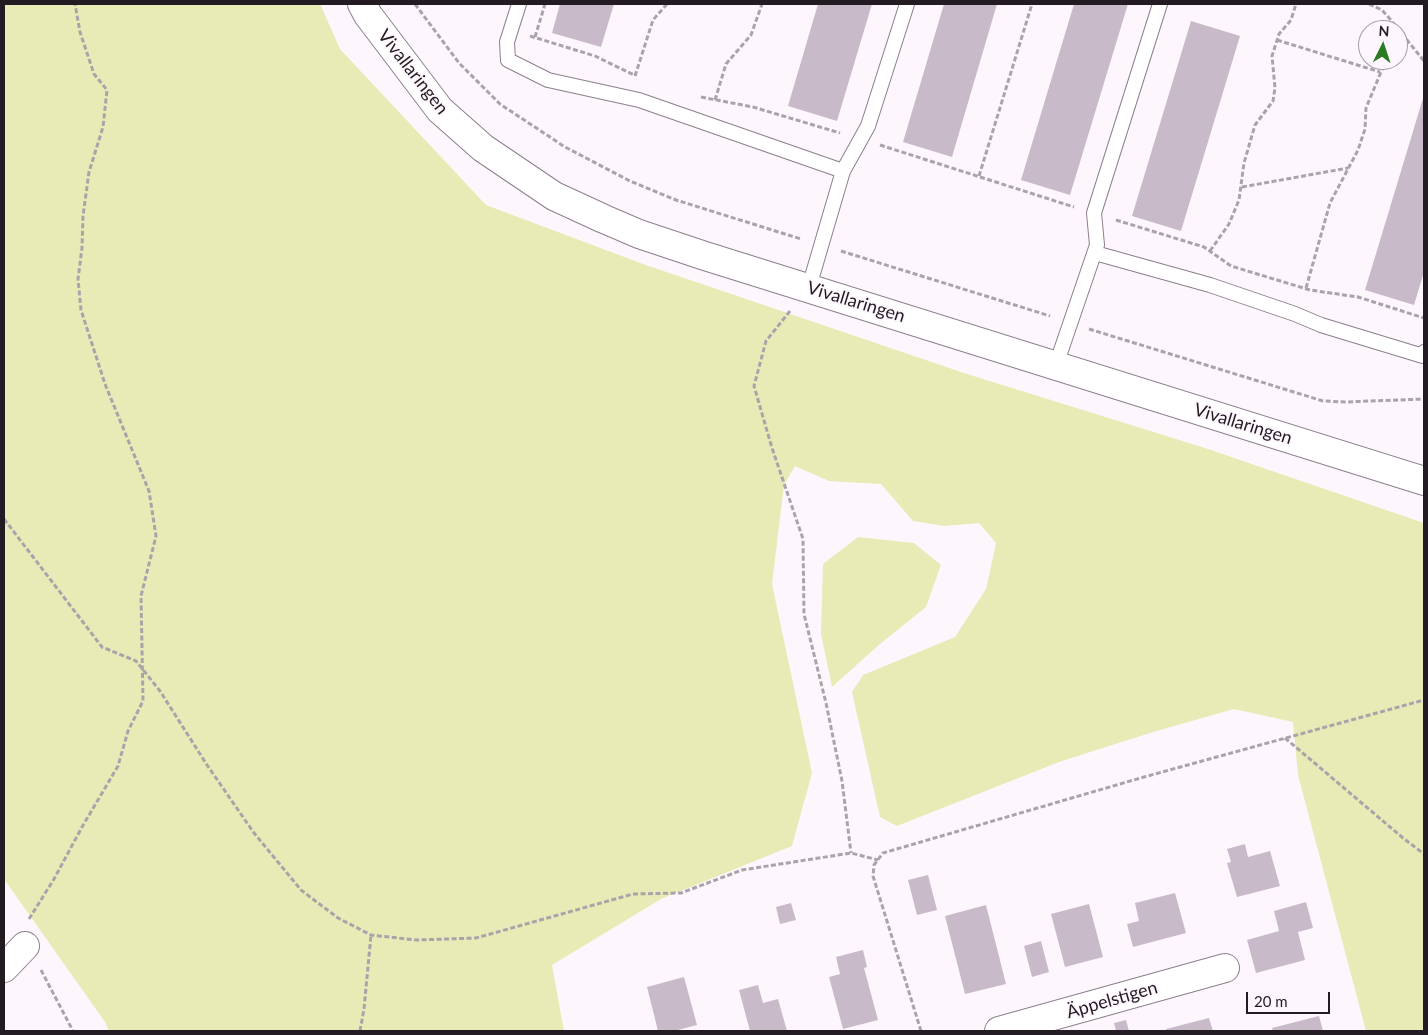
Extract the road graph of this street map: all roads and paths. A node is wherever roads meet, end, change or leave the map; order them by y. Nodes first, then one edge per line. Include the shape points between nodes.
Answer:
1 (75, 4) edge
2 (362, 4) edge
3 (415, 4) edge
4 (519, 4) edge
5 (545, 4) edge
6 (667, 4) edge
7 (762, 4) edge
8 (907, 4) edge
9 (1032, 4) edge
10 (1160, 4) edge
11 (1296, 4) edge
12 (1369, 4) edge
13 (1391, 20) edge
14 (510, 30) junction
15 (534, 37) dead end
16 (1277, 40) junction
17 (1408, 41) edge
18 (1424, 61) edge
19 (1380, 72) joint
20 (634, 76) junction
21 (642, 80) dead end
22 (696, 96) dead end
23 (715, 100) junction
24 (861, 139) junction
25 (1348, 168) junction
26 (844, 171) junction
27 (978, 176) junction
28 (1242, 187) junction
29 (1094, 213) junction
30 (822, 245) junction
31 (1210, 251) junction
32 (1095, 253) junction
33 (809, 287) junction
34 (1306, 288) dead end
35 (1424, 318) edge
36 (1071, 323) junction
37 (1424, 352) edge
38 (1056, 365) junction
39 (1424, 399) edge
40 (1424, 481) edge
41 (4, 519) edge
42 (141, 668) junction
43 (1424, 700) edge
44 (1286, 738) junction
45 (851, 853) junction
46 (1424, 854) edge
47 (878, 860) junction
48 (371, 935) junction
49 (25, 946) junction
50 (4, 968) edge
51 (1225, 968) dead end
52 (73, 1031) edge
53 (360, 1031) edge
54 (921, 1031) edge
55 (999, 1031) edge

1 - 42 path via 80,32 94,74 107,90 103,127 89,172 83,216 78,279 81,310 104,384 149,491 156,536 141,596
2 - 33 street, Vivallaringen via 440,110 483,148 554,196 639,234
3 - 30 path via 459,63 500,104 565,148 676,200
4 - 14 lane
5 - 15 path
6 - 20 path via 653,20
7 - 23 path via 751,35 726,64
8 - 24 lane
9 - 27 path
10 - 29 lane
11 - 16 path via 1292,20
12 - 13 path via 1382,10
14 - 20 path via 595,56
14 - 26 lane via 508,60 548,80 639,100
16 - 19 path
16 - 28 path via 1272,56 1273,100 1254,125 1244,163
17 - 18 path
19 - 25 path via 1366,108 1365,129
20 - 21 path
22 - 23 path
23 - 24 path via 753,107
24 - 26 lane
24 - 27 path
25 - 28 path
25 - 34 path via 1330,203
26 - 30 lane
27 - 29 path
28 - 31 path via 1229,224
29 - 31 path
29 - 32 lane
30 - 33 lane
30 - 36 path
31 - 35 path via 1231,266 1310,290 1358,297
32 - 36 lane
32 - 37 lane via 1210,285 1321,325 1423,356
33 - 38 street, Vivallaringen
33 - 45 path via 766,341 754,386 803,539 804,614 842,781
36 - 38 lane
36 - 39 path via 1323,401
38 - 40 street, Vivallaringen
41 - 42 path via 102,647 136,661
42 - 48 path via 160,691 254,833 301,890 338,918
42 - 49 path via 142,701 128,731 118,766 29,918
43 - 44 path
44 - 46 path
44 - 47 path via 883,853
45 - 47 path
45 - 48 path via 742,870 681,893 633,894 476,938 416,940
47 - 54 path via 873,876
48 - 53 path
49 - 50 street
49 - 52 path via 33,955
51 - 55 street, Äppelstigen

